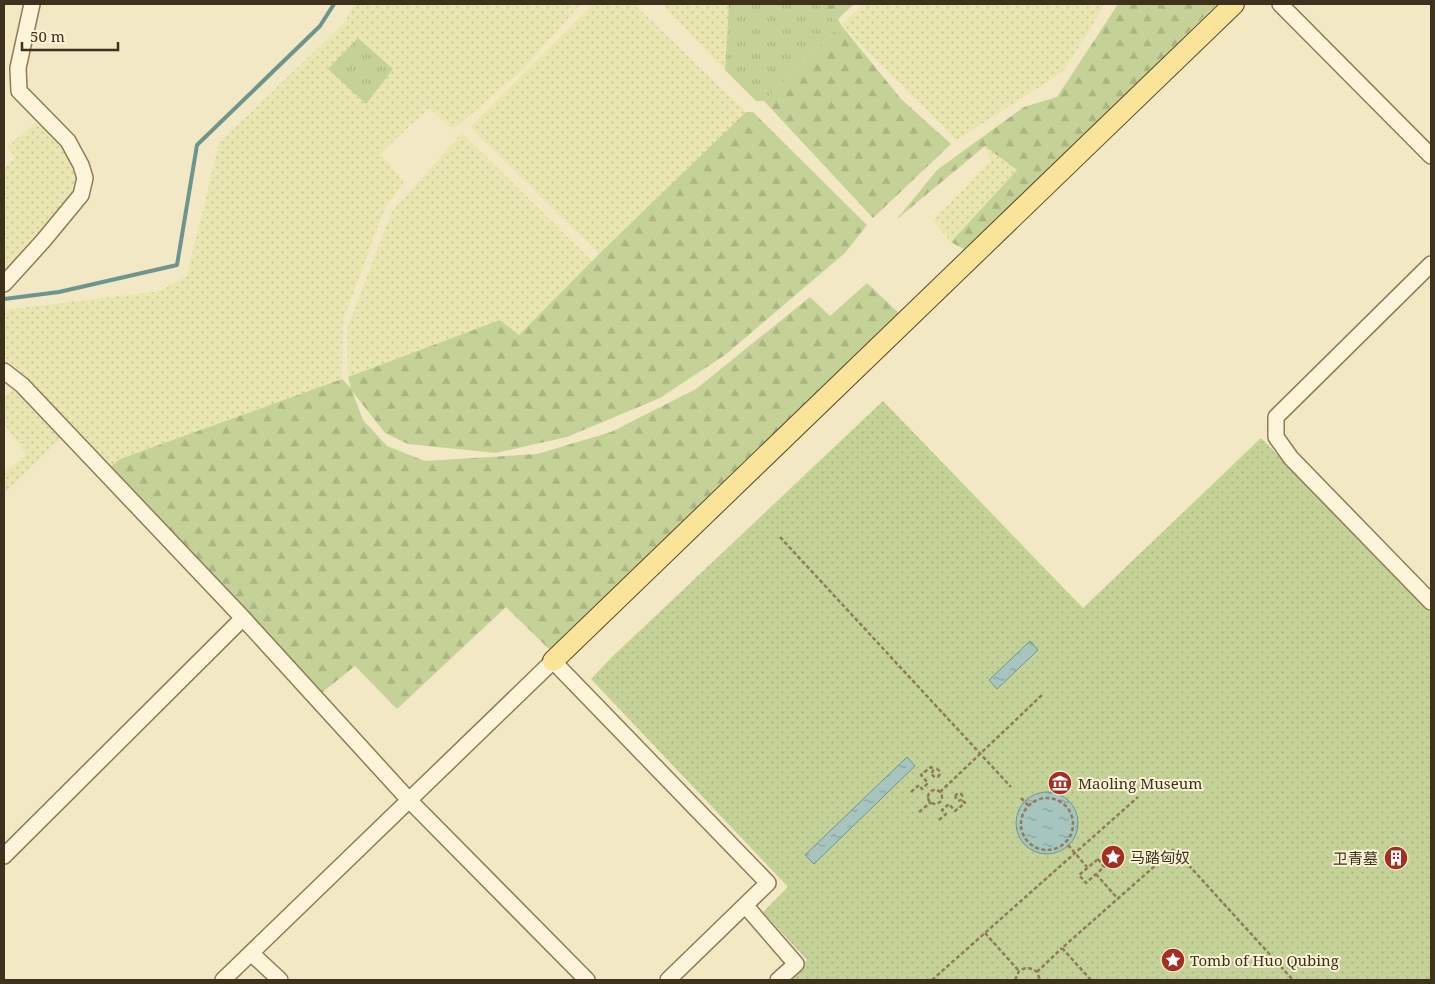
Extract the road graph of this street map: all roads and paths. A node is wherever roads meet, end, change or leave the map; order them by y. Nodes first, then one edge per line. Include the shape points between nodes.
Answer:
1 (32, 4) edge
2 (1234, 4) edge
3 (1280, 4) edge
4 (1431, 156) edge
5 (1431, 264) edge
6 (4, 284) edge
7 (4, 371) edge
8 (780, 537) dead end
9 (1431, 602) edge
10 (243, 618) junction
11 (553, 661) junction
12 (1042, 695) dead end
13 (981, 754) junction
14 (934, 770) dead end
15 (925, 786) junction
16 (1011, 787) dead end
17 (911, 792) dead end
18 (930, 792) junction
19 (940, 792) junction
20 (1138, 797) dead end
21 (1022, 798) dead end
22 (409, 800) junction
23 (962, 800) dead end
24 (931, 802) junction
25 (940, 802) junction
26 (1029, 806) junction
27 (945, 807) junction
28 (920, 812) dead end
29 (938, 820) dead end
30 (1068, 846) dead end
31 (1075, 853) junction
32 (4, 856) edge
33 (1088, 867) junction
34 (1096, 874) junction
35 (1118, 899) junction
36 (745, 905) junction
37 (984, 933) junction
38 (1062, 948) junction
39 (251, 953) junction
40 (1019, 971) junction
41 (1037, 972) junction
42 (223, 980) edge
43 (280, 980) edge
44 (587, 980) edge
45 (668, 980) edge
46 (778, 980) edge
47 (932, 980) edge
48 (1015, 980) edge
49 (1040, 980) edge
50 (1092, 980) edge
51 (1294, 980) edge

1 - 6 street via 18,68 20,91 68,141 85,178 81,195
2 - 11 main road
3 - 4 street
5 - 9 street via 1276,418 1276,438 1291,458
7 - 10 street via 22,384
8 - 13 path
10 - 22 street
10 - 32 street
11 - 22 street
11 - 36 street via 768,883
12 - 13 path
13 - 16 path
13 - 19 path
14 - 15 path via 931,767 921,775 928,783
15 - 17 path via 922,789 919,785
15 - 18 path
18 - 19 path
18 - 24 path
19 - 25 path
20 - 31 path
21 - 26 path
22 - 39 street
22 - 44 street
23 - 27 path via 965,803 955,812 949,804
24 - 25 path
24 - 28 path
25 - 27 path
26 - 26 path via 1023,814 1021,831 1031,846 1047,851 1064,845 1073,830 1071,813 1066,806 1051,798 1043,798
27 - 29 path via 942,810 946,814
30 - 31 path
31 - 33 path
31 - 37 path
33 - 34 path via 1098,859 1104,867
33 - 34 path via 1079,875 1086,883
34 - 35 path
35 - 38 path
35 - 51 path via 1174,849
36 - 45 street
36 - 46 street via 796,964
37 - 40 path
37 - 47 path
38 - 41 path
38 - 50 path
39 - 42 street
39 - 43 street
40 - 41 path via 1030,968
40 - 48 path
41 - 49 path

